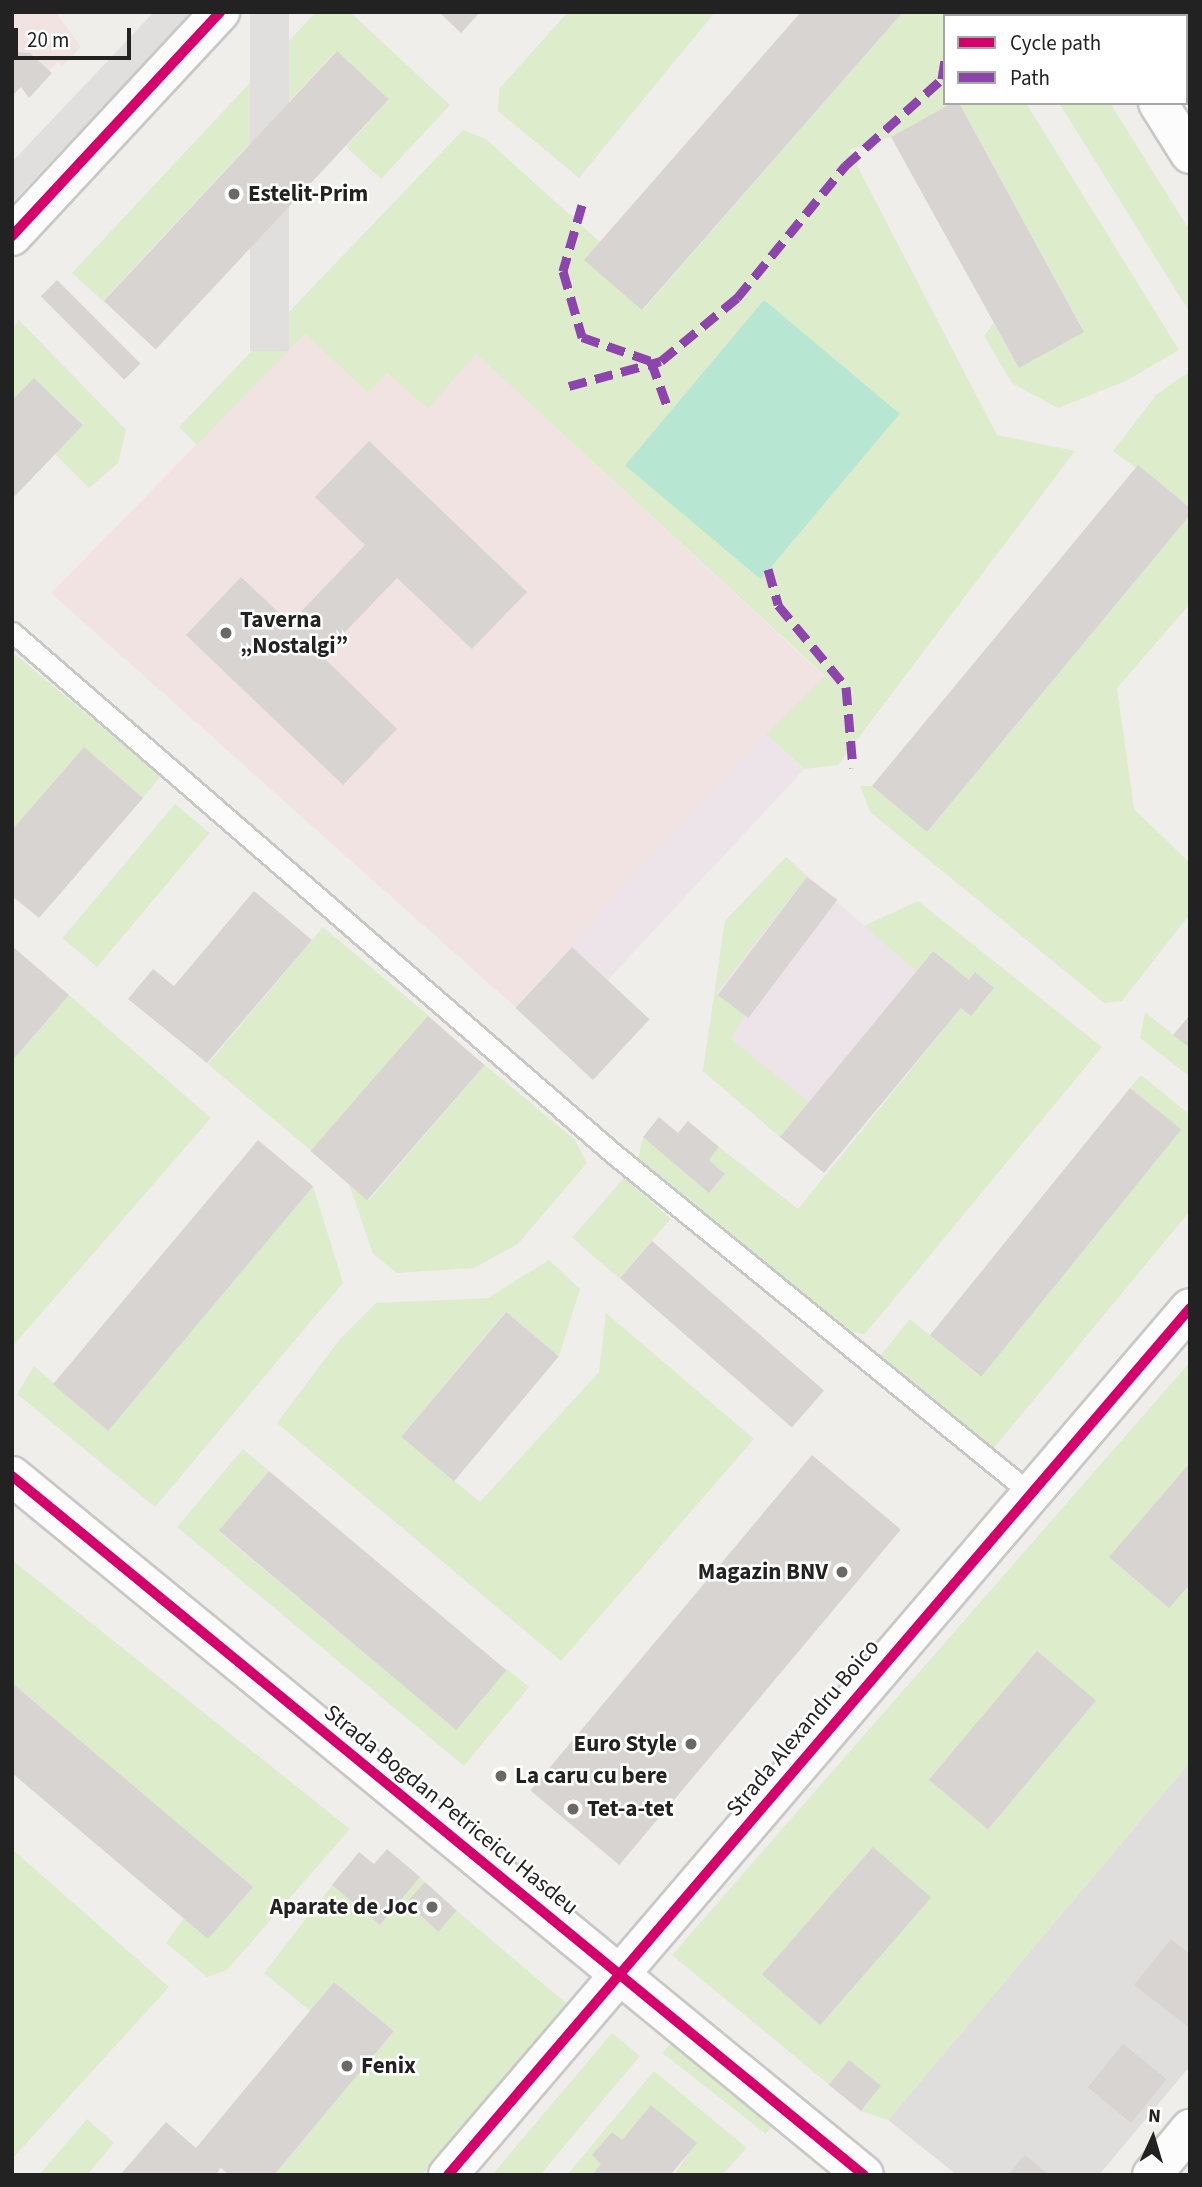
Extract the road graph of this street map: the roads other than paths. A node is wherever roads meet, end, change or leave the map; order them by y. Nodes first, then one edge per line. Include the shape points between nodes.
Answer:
1 (220, 12) edge
2 (1159, 105) edge
3 (1190, 154) edge
4 (12, 236) edge
5 (12, 632) edge
6 (1190, 1308) edge
7 (12, 1476) edge
8 (1029, 1492) junction
9 (619, 1975) junction
10 (1190, 2129) edge
11 (448, 2175) edge
12 (864, 2175) edge
13 (1152, 2175) edge

1 - 4 street
2 - 3 street
5 - 8 lane via 614,1154
6 - 8 street, Strada Alexandru Boico
7 - 9 street, Strada Bogdan Petriceicu Hasdeu
8 - 9 street, Strada Alexandru Boico
9 - 11 street, Strada Alexandru Boico
9 - 12 street, Strada Bogdan Petriceicu Hasdeu
10 - 13 street

